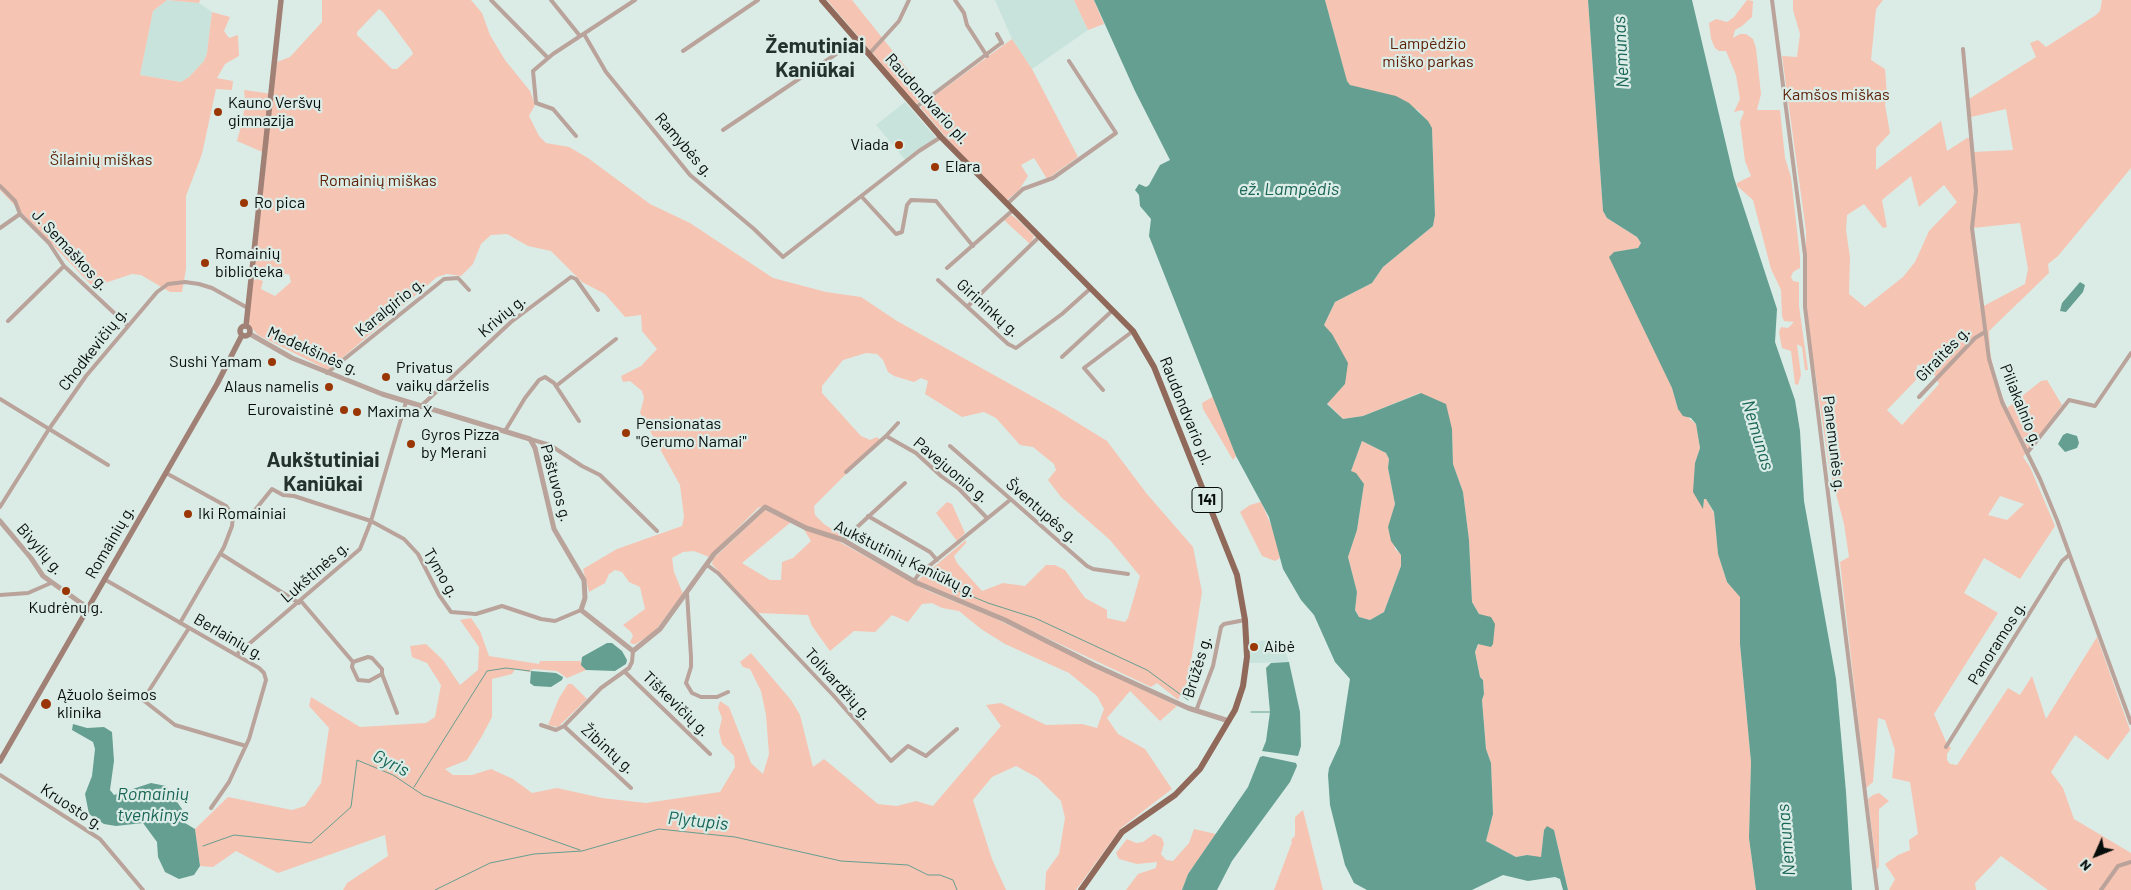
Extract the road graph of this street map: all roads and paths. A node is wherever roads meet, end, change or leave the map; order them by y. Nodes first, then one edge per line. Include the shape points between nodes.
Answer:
1 (280, 0) edge
2 (491, 0) edge
3 (551, 0) edge
4 (635, 0) edge
5 (758, 0) edge
6 (822, 0) edge
7 (909, 0) edge
8 (955, 0) edge
9 (1772, 0) edge
10 (584, 34) junction
11 (997, 34) dead end
12 (580, 36) junction
13 (856, 40) junction
14 (1963, 49) dead end
15 (684, 50) dead end
16 (869, 54) junction
17 (987, 56) junction
18 (548, 58) junction
19 (1069, 61) dead end
20 (915, 108) junction
21 (723, 130) dead end
22 (576, 136) dead end
23 (941, 137) junction
24 (0, 186) edge
25 (862, 197) junction
26 (1007, 204) junction
27 (1013, 210) junction
28 (20, 214) junction
29 (0, 228) edge
30 (1039, 237) junction
31 (973, 246) junction
32 (64, 266) junction
33 (947, 268) dead end
34 (938, 280) dead end
35 (1091, 288) junction
36 (469, 290) dead end
37 (246, 306) junction
38 (968, 306) junction
39 (598, 310) dead end
40 (1113, 310) junction
41 (8, 321) dead end
42 (127, 325) junction
43 (246, 326) junction
44 (1133, 331) junction
45 (1985, 332) junction
46 (250, 334) junction
47 (242, 335) junction
48 (616, 339) dead end
49 (2131, 353) edge
50 (1062, 357) dead end
51 (327, 373) junction
52 (556, 386) junction
53 (1103, 390) dead end
54 (1919, 397) dead end
55 (0, 399) edge
56 (406, 402) junction
57 (420, 407) junction
58 (579, 421) dead end
59 (898, 423) dead end
60 (49, 429) junction
61 (505, 431) junction
62 (886, 436) junction
63 (530, 439) junction
64 (950, 446) dead end
65 (2027, 453) junction
66 (108, 465) dead end
67 (166, 472) junction
68 (846, 472) dead end
69 (905, 483) dead end
70 (1010, 500) junction
71 (0, 507) edge
72 (233, 516) junction
73 (868, 516) junction
74 (987, 518) junction
75 (0, 521) edge
76 (372, 521) junction
77 (657, 531) dead end
78 (843, 540) junction
79 (220, 554) junction
80 (2069, 555) junction
81 (937, 560) junction
82 (707, 565) junction
83 (1128, 574) dead end
84 (104, 579) junction
85 (914, 581) junction
86 (50, 583) junction
87 (687, 593) junction
88 (0, 595) edge
89 (300, 602) junction
90 (88, 608) junction
91 (581, 610) junction
92 (1245, 620) junction
93 (180, 623) junction
94 (189, 628) junction
95 (633, 651) junction
96 (236, 655) junction
97 (352, 662) junction
98 (625, 672) junction
99 (382, 674) junction
100 (728, 692) dead end
101 (1196, 710) junction
102 (397, 713) dead end
103 (1229, 721) junction
104 (2131, 724) edge
105 (541, 725) dead end
106 (564, 726) junction
107 (957, 728) dead end
108 (246, 746) junction
109 (1946, 746) dead end
110 (710, 754) dead end
111 (0, 761) edge
112 (0, 775) edge
113 (631, 788) dead end
114 (211, 808) dead end
115 (2131, 862) edge
116 (143, 890) edge
117 (1081, 890) edge
118 (1878, 890) edge
119 (2101, 890) edge

1 - 37 main road
2 - 18 street
3 - 12 street
4 - 10 street
5 - 15 street
6 - 13 main road, Raudondvario pl. / 141
7 - 16 street via 899,21
8 - 17 street
9 - 118 street, Panemunės g. via 1805,255 1804,306
10 - 12 street
10 - 25 street, Ramybės g. via 606,72 690,175 783,257
11 - 17 street via 1002,42
12 - 18 street
13 - 16 main road, Raudondvario pl. / 141
13 - 21 street
14 - 45 street, Piliakalnio g. via 1976,191 1972,228
16 - 20 main road, Raudondvario pl. / 141
17 - 20 street
18 - 22 street via 532,73 536,103 554,109
19 - 26 street via 1116,133 1052,178 1022,189
20 - 23 main road, Raudondvario pl. / 141
23 - 25 street
23 - 26 main road, Raudondvario pl. / 141
24 - 28 street, J. Semaškos g. via 15,201
25 - 31 street via 896,234 902,232 911,200 936,201
26 - 27 main road, Raudondvario pl. / 141
27 - 30 main road, Raudondvario pl. / 141
27 - 31 street
28 - 29 street
28 - 32 street, J. Semaškos g. via 49,243
30 - 35 main road, Raudondvario pl. / 141
30 - 38 street
31 - 33 street
32 - 41 street
32 - 42 street, J. Semaškos g.
34 - 38 street, Girininkų g.
35 - 38 street, Girininkų g. via 1016,348
35 - 40 main road, Raudondvario pl. / 141
36 - 51 street, Karalgirio g. via 458,278 444,279
37 - 42 street, Chodkevičių g. via 203,285 168,284 152,296
37 - 43 main road
39 - 57 street, Krivių g. via 576,279 571,277 511,322
40 - 44 main road, Raudondvario pl. / 141
40 - 50 street
42 - 60 street, Chodkevičių g.
43 - 46 main road
43 - 47 main road via 241,328
44 - 53 street via 1084,368
44 - 92 main road, Raudondvario pl. / 141 via 1154,367 1228,552 1240,586
45 - 54 street, Giraitės g. via 1974,338
45 - 65 street, Piliakalnio g. via 1995,382
46 - 47 main road
46 - 51 street, Medekšinės g.
47 - 67 main road, Romainių g.
48 - 52 street
49 - 65 street via 2095,406 2069,400
51 - 56 street, Medekšinės g.
52 - 58 street
52 - 61 street via 548,378 539,380
55 - 60 street
56 - 57 street, Medekšinės g.
56 - 76 street, Lukštinės g.
57 - 61 street, Medekšinės g.
59 - 62 street
60 - 66 street
60 - 71 street, Chodkevičių g.
61 - 63 street, Medekšinės g.
62 - 68 street
62 - 74 street, Pavejuonio g. via 916,453
63 - 77 street, Medekšinės g. via 550,445 600,475
63 - 91 street, Paštuvos g. via 535,448 554,529 584,580 585,598
64 - 70 street, Šventupės g.
65 - 80 street, Piliakalnio g.
67 - 72 street via 226,506
67 - 84 main road, Romainių g.
69 - 73 street
70 - 74 street
70 - 83 street, Šventupės g. via 1087,566
72 - 76 street via 245,518 251,515 272,489
72 - 79 street via 229,536
73 - 78 street
73 - 81 street via 930,552
74 - 81 street
75 - 86 street, Bivylių g.
76 - 89 street, Lukštinės g. via 357,554
76 - 91 street, Tymo g. via 392,531 418,554 439,596 451,612 476,614 502,606 554,621
78 - 82 street, Aukštutinių Kaniūkų g. via 806,528 765,508 718,550
78 - 85 street, Aukštutinių Kaniūkų g.
79 - 89 street
79 - 93 street
80 - 104 street, Piliakalnio g.
80 - 109 street, Panoramos g. via 2062,560
81 - 85 street
82 - 87 street, Aukštutinių Kaniūkų g.
82 - 107 street, Tolivardžių g. via 833,695 891,761 908,746 926,756
84 - 90 main road, Romainių g.
84 - 93 street, Berlainių g.
85 - 101 street, Aukštutinių Kaniūkų g.
86 - 88 street via 28,593
86 - 90 street, Bivylių g.
87 - 95 street, Aukštutinių Kaniūkų g. via 660,629
87 - 100 street via 691,667 686,683 692,693 701,697 717,697
89 - 96 street, Lukštinės g.
89 - 97 street
90 - 111 main road, Romainių g.
91 - 95 street
92 - 101 street, Brūžės g. via 1221,627 1213,666
92 - 103 main road, Raudondvario pl. / 141 via 1246,676
93 - 94 street, Berlainių g.
94 - 96 street, Berlainių g.
94 - 108 street via 142,700 175,725
95 - 98 street via 632,662
96 - 108 street, Berlainių g. via 259,668 265,676
97 - 99 street via 372,658 382,669
97 - 99 street via 356,678 361,682
98 - 106 street via 602,688
98 - 110 street, Tiškevičių g.
99 - 102 street
101 - 103 street, Aukštutinių Kaniūkų g.
103 - 117 main road, Raudondvario pl. / 141 via 1195,774 1175,795 1122,832
105 - 106 street, Žibintų g. via 556,730
106 - 113 street, Žibintų g.
108 - 114 street, Berlainių g. via 229,782
112 - 116 street, Kruosto g. via 100,839
115 - 119 street via 2118,866

